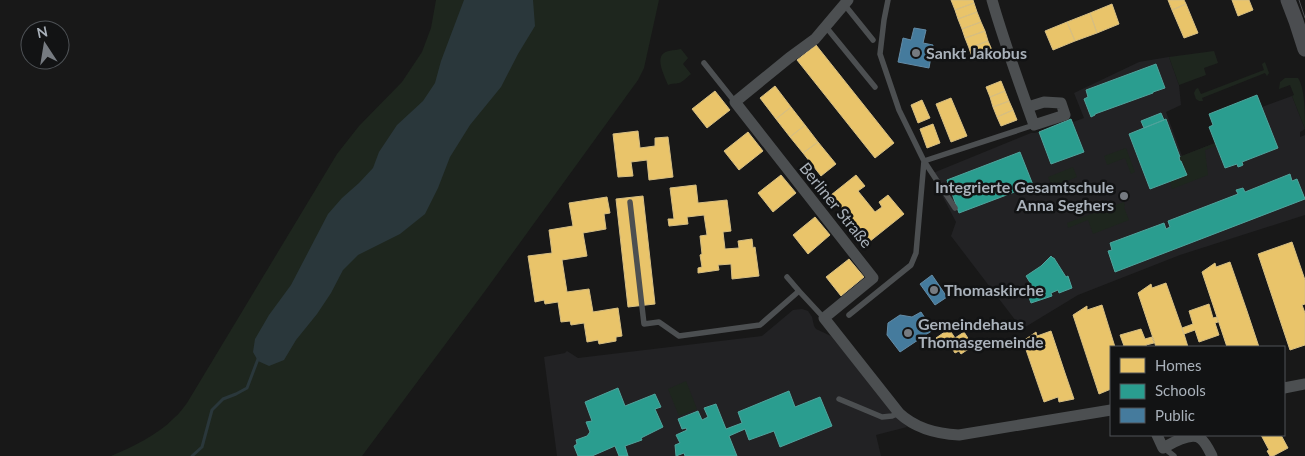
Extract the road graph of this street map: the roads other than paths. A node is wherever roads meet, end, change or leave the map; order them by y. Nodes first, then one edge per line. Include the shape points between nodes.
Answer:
1 (888, 0) edge
2 (992, 0) edge
3 (1288, 0) edge
4 (846, 2) edge
5 (826, 27) junction
6 (873, 40) dead end
7 (1305, 48) edge
8 (704, 63) dead end
9 (875, 87) dead end
10 (735, 102) junction
11 (1028, 107) junction
12 (1034, 125) junction
13 (924, 161) junction
14 (630, 202) dead end
15 (955, 208) dead end
16 (788, 277) dead end
17 (799, 291) junction
18 (849, 315) dead end
19 (824, 318) junction
20 (1305, 384) edge
21 (1285, 388) edge
22 (839, 399) dead end
23 (1110, 410) edge
24 (900, 412) junction
25 (1157, 436) edge
26 (1164, 452) edge
27 (1174, 456) edge
28 (1212, 456) edge

1 - 13 lane via 880,54 899,110
2 - 11 street
3 - 7 main road
4 - 5 street
4 - 6 lane
5 - 9 lane
5 - 10 street
8 - 10 lane, Berliner Straße
10 - 19 street, Berliner Straße via 873,278
11 - 12 street
11 - 12 street via 1044,102 1061,103 1065,114
12 - 13 lane
13 - 15 lane
13 - 18 lane via 914,259 911,265
14 - 17 lane via 644,324 659,322 679,336 760,325
16 - 17 lane
17 - 19 lane
19 - 24 street
20 - 21 street
22 - 24 lane via 882,417
23 - 24 street via 959,435 928,430
25 - 26 street
26 - 27 lane
26 - 28 street via 1180,439 1198,437

